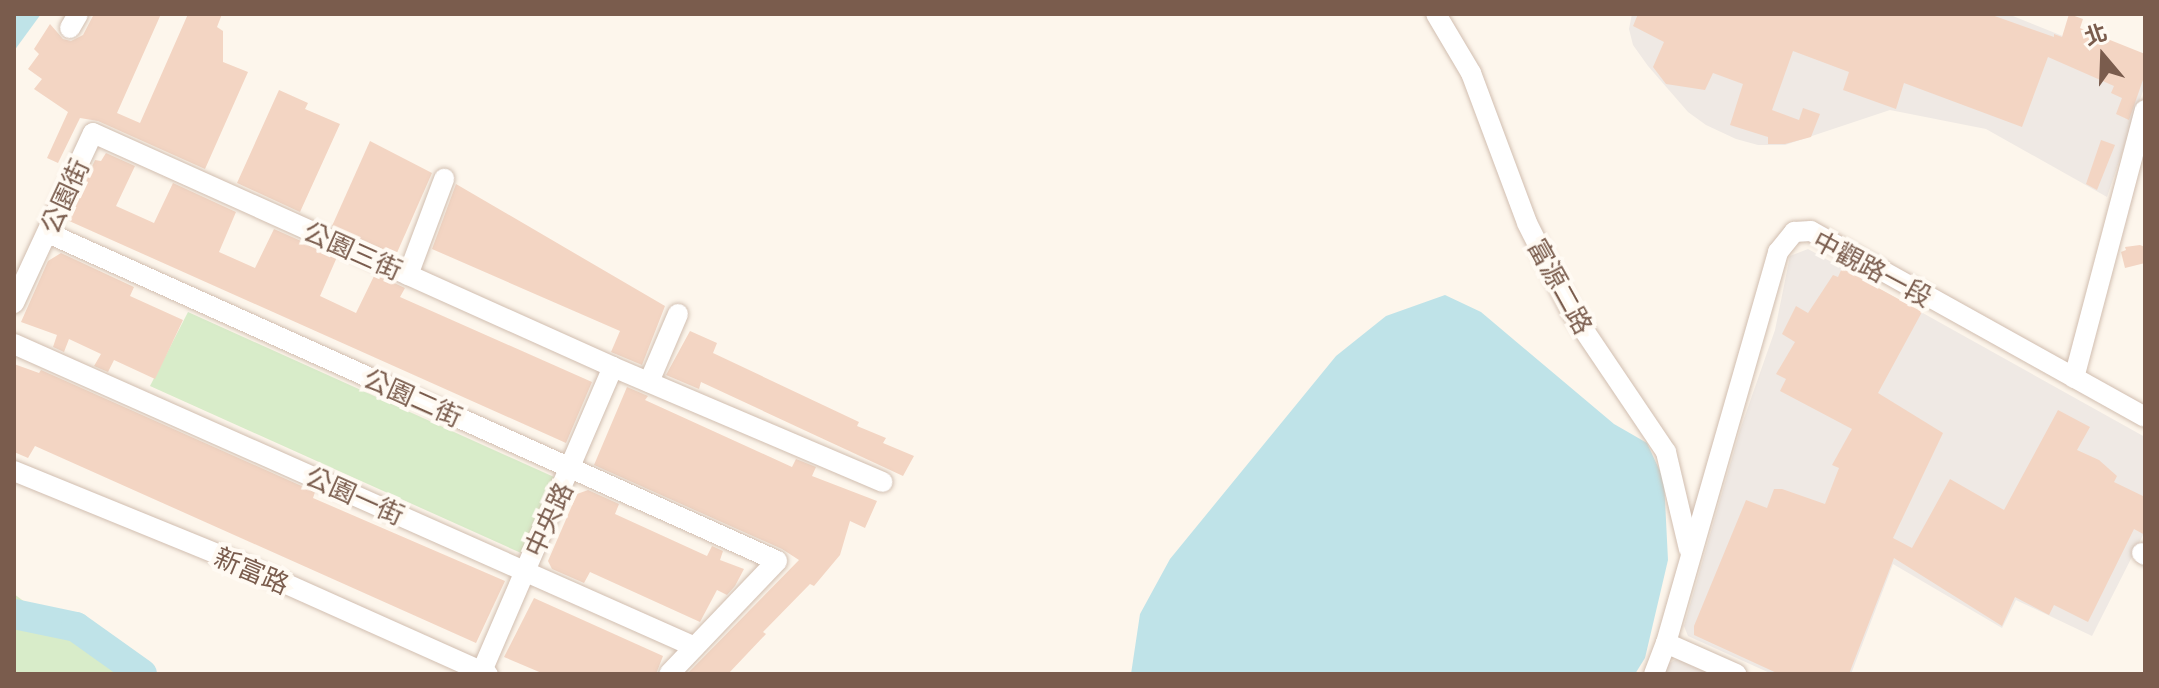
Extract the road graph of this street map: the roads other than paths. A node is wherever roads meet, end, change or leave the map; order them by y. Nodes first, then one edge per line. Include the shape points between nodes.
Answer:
1 (1436, 14) edge
2 (2145, 110) edge
3 (93, 133) joint
4 (444, 179) dead end
5 (48, 233) junction
6 (408, 275) junction
7 (14, 303) edge
8 (678, 314) dead end
9 (14, 344) edge
10 (613, 367) junction
11 (2074, 378) junction
12 (649, 382) junction
13 (2145, 417) edge
14 (572, 468) junction
15 (14, 471) edge
16 (883, 482) dead end
17 (1690, 553) junction
18 (524, 571) junction
19 (1666, 643) junction
20 (695, 647) junction
21 (485, 673) edge
22 (669, 674) edge
23 (1654, 674) edge
24 (1736, 674) edge

1 - 17 street, 富源二路 via 1471,73 1527,223 1571,311 1666,452
2 - 11 street
3 - 5 street, 公園街
3 - 6 street, 公園三街
4 - 6 street
5 - 7 street, 公園街
5 - 14 street, 公園二街
6 - 10 street, 公園三街
8 - 12 street
9 - 18 street, 公園一街
10 - 12 street, 公園三街
10 - 14 street, 中央路
11 - 13 street, 中觀路一段
11 - 17 street, 中觀路一段 via 1811,231 1794,232 1778,252
12 - 16 street, 公園三街
14 - 18 street, 中央路
14 - 20 street, 公園二街 via 777,561
15 - 21 street, 新富路 via 244,565
17 - 19 street, 中觀路一段
18 - 20 street, 公園一街
18 - 21 street, 中央路
19 - 23 street, 中觀路一段
19 - 24 street
20 - 22 street

